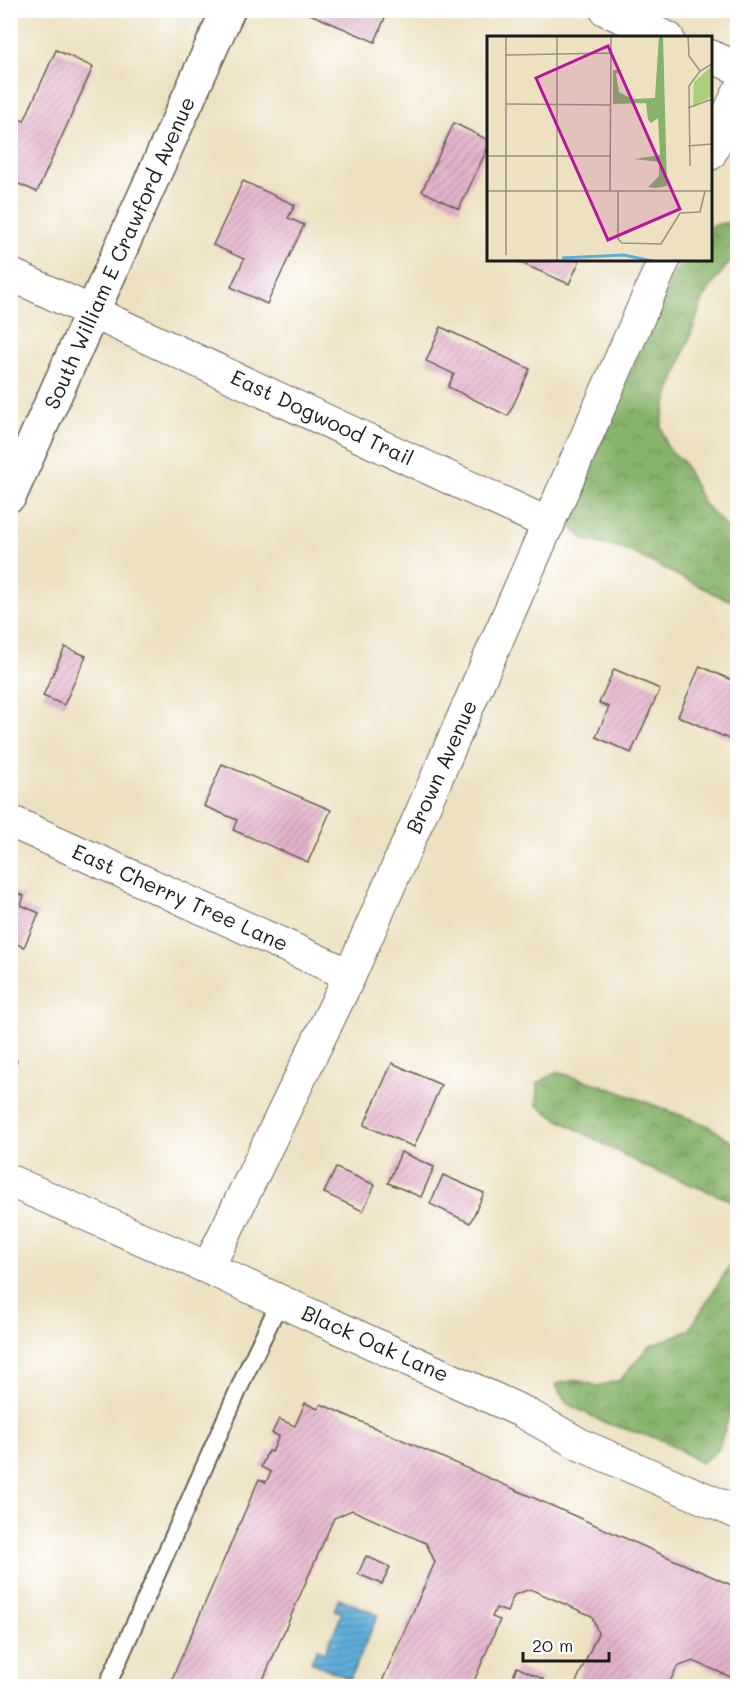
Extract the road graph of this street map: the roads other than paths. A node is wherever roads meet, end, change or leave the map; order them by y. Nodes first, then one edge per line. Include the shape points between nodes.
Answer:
1 (228, 10) edge
2 (606, 10) edge
3 (664, 36) edge
4 (712, 56) edge
5 (738, 68) edge
6 (738, 93) edge
7 (712, 152) edge
8 (664, 261) edge
9 (10, 274) edge
10 (94, 311) junction
11 (10, 495) edge
12 (549, 524) junction
13 (10, 821) edge
14 (350, 975) junction
15 (10, 1181) edge
16 (208, 1268) junction
17 (280, 1301) junction
18 (738, 1513) edge
19 (107, 1686) edge

1 - 10 main road, South William E Crawford Avenue
2 - 3 street
4 - 5 street
6 - 7 street
8 - 12 street, Brown Avenue
9 - 10 street, East Dogwood Trail
10 - 11 main road, South William E Crawford Avenue
10 - 12 street, East Dogwood Trail
12 - 14 street, Brown Avenue
13 - 14 street, East Cherry Tree Lane
14 - 16 street, Brown Avenue
15 - 16 street, Black Oak Lane
16 - 17 street, Black Oak Lane
17 - 18 street, Black Oak Lane via 523,1412 581,1445
17 - 19 lane

